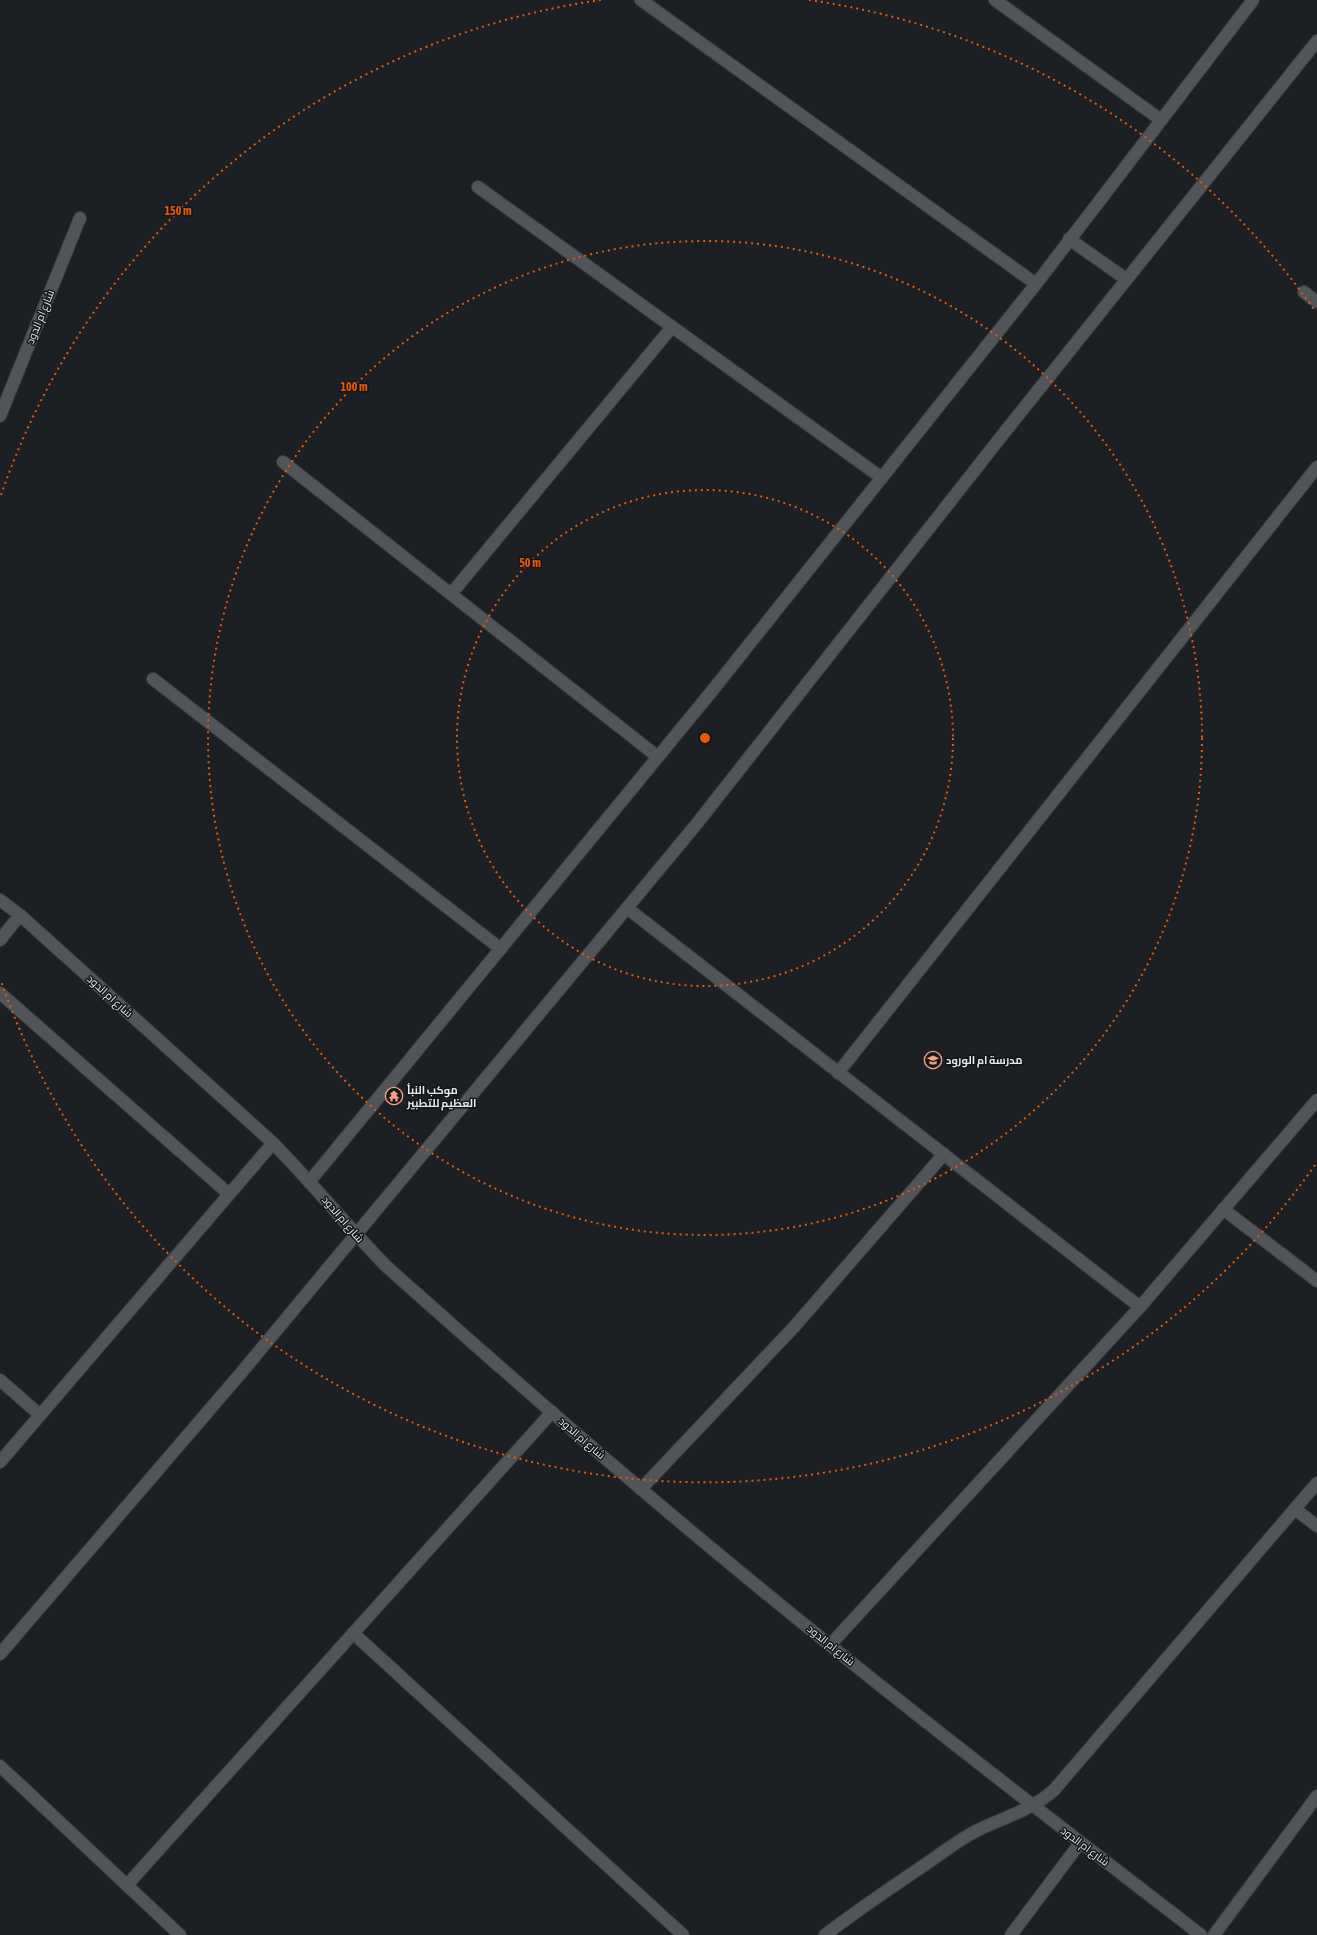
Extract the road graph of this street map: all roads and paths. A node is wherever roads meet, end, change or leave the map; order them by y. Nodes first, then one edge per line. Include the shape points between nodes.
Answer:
1 (641, 0) edge
2 (995, 0) edge
3 (1253, 0) edge
4 (1317, 41) edge
5 (1161, 120) junction
6 (478, 187) dead end
7 (80, 218) dead end
8 (1069, 239) junction
9 (1126, 279) junction
10 (1036, 284) junction
11 (1304, 292) dead end
12 (1317, 302) edge
13 (672, 327) junction
14 (0, 416) edge
15 (283, 462) dead end
16 (1317, 467) edge
17 (882, 478) junction
18 (451, 594) junction
19 (153, 679) dead end
20 (658, 757) junction
21 (0, 900) edge
22 (627, 908) junction
23 (20, 915) junction
24 (0, 940) edge
25 (501, 949) junction
26 (0, 993) edge
27 (838, 1073) junction
28 (1317, 1100) edge
29 (273, 1143) junction
30 (944, 1154) junction
31 (310, 1181) junction
32 (229, 1194) junction
33 (1223, 1209) junction
34 (356, 1234) junction
35 (1317, 1281) edge
36 (1140, 1307) junction
37 (0, 1380) edge
38 (552, 1412) junction
39 (40, 1415) junction
40 (0, 1462) edge
41 (1317, 1483) edge
42 (641, 1489) junction
43 (1295, 1509) junction
44 (1317, 1526) edge
45 (353, 1633) junction
46 (830, 1645) junction
47 (0, 1654) edge
48 (0, 1766) edge
49 (1317, 1796) edge
50 (1032, 1806) junction
51 (1080, 1842) junction
52 (127, 1885) junction
53 (180, 1935) edge
54 (682, 1935) edge
55 (825, 1935) edge
56 (1011, 1935) edge
57 (1201, 1935) edge
58 (1214, 1935) edge

1 - 10 street
2 - 5 street
3 - 5 street
4 - 9 street
5 - 8 street
6 - 13 street
7 - 14 street, شارع ام الدود
8 - 9 street
8 - 10 street
9 - 22 street via 700,820
10 - 17 street
11 - 12 street
13 - 17 street
13 - 18 street
15 - 18 street
16 - 27 street
17 - 20 street
18 - 20 street
19 - 25 street
20 - 25 street
21 - 23 street, شارع ام الدود
22 - 27 street
22 - 34 street
23 - 24 street
23 - 29 street, شارع ام الدود
25 - 31 street
26 - 32 street
27 - 30 street
28 - 33 street
29 - 31 street, شارع ام الدود
29 - 32 street
30 - 36 street
30 - 42 street via 794,1327
31 - 34 street, شارع ام الدود
32 - 39 street
33 - 35 street
33 - 36 street
34 - 38 street, شارع ام الدود via 391,1270
34 - 47 street via 241,1373
36 - 46 street
37 - 39 street
38 - 42 street, شارع ام الدود
38 - 45 street
39 - 40 street
41 - 43 street
42 - 46 street, شارع ام الدود
43 - 44 street
43 - 50 street via 1066,1776 1043,1800
45 - 52 street
45 - 54 street
46 - 50 street, شارع ام الدود
48 - 52 street
49 - 58 street
50 - 51 street, شارع ام الدود
50 - 55 street via 976,1831 946,1849
51 - 56 street
51 - 57 street, شارع ام الدود
52 - 53 street

